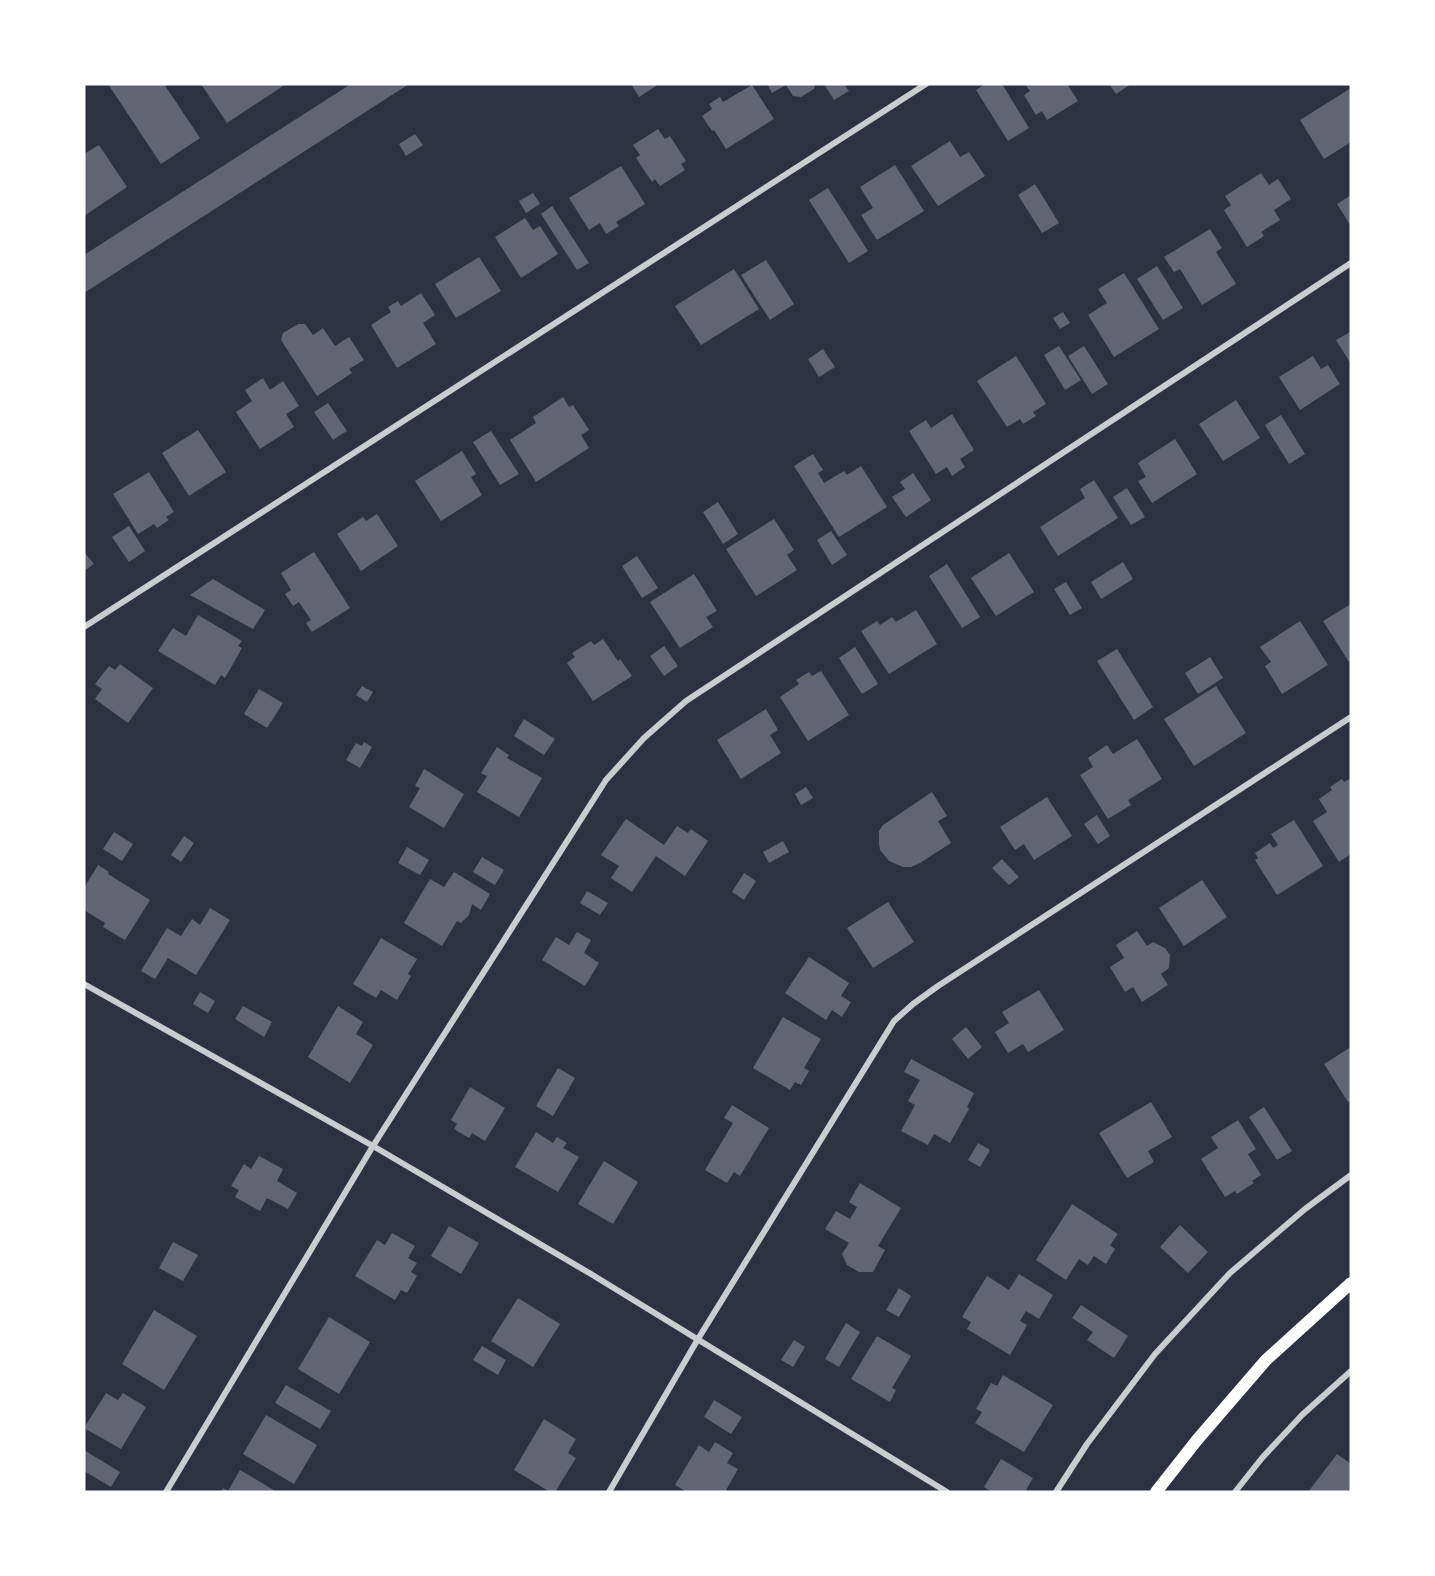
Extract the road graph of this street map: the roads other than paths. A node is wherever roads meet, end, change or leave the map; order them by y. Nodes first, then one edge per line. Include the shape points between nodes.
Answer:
1 (926, 84) edge
2 (1351, 263) edge
3 (84, 627) edge
4 (1351, 717) edge
5 (84, 984) edge
6 (373, 1146) junction
7 (1351, 1175) edge
8 (1351, 1283) edge
9 (698, 1339) junction
10 (1351, 1371) edge
11 (166, 1492) edge
12 (609, 1492) edge
13 (946, 1492) edge
14 (1056, 1492) edge
15 (1156, 1492) edge
16 (1235, 1492) edge

1 - 3 street
2 - 6 street via 686,701 644,738 606,780
4 - 9 street via 938,987 894,1021
5 - 6 street
6 - 9 street
6 - 11 street
7 - 14 street via 1230,1273 1155,1354
8 - 15 main road via 1266,1360
9 - 12 street
9 - 13 street
10 - 16 street via 1302,1415

